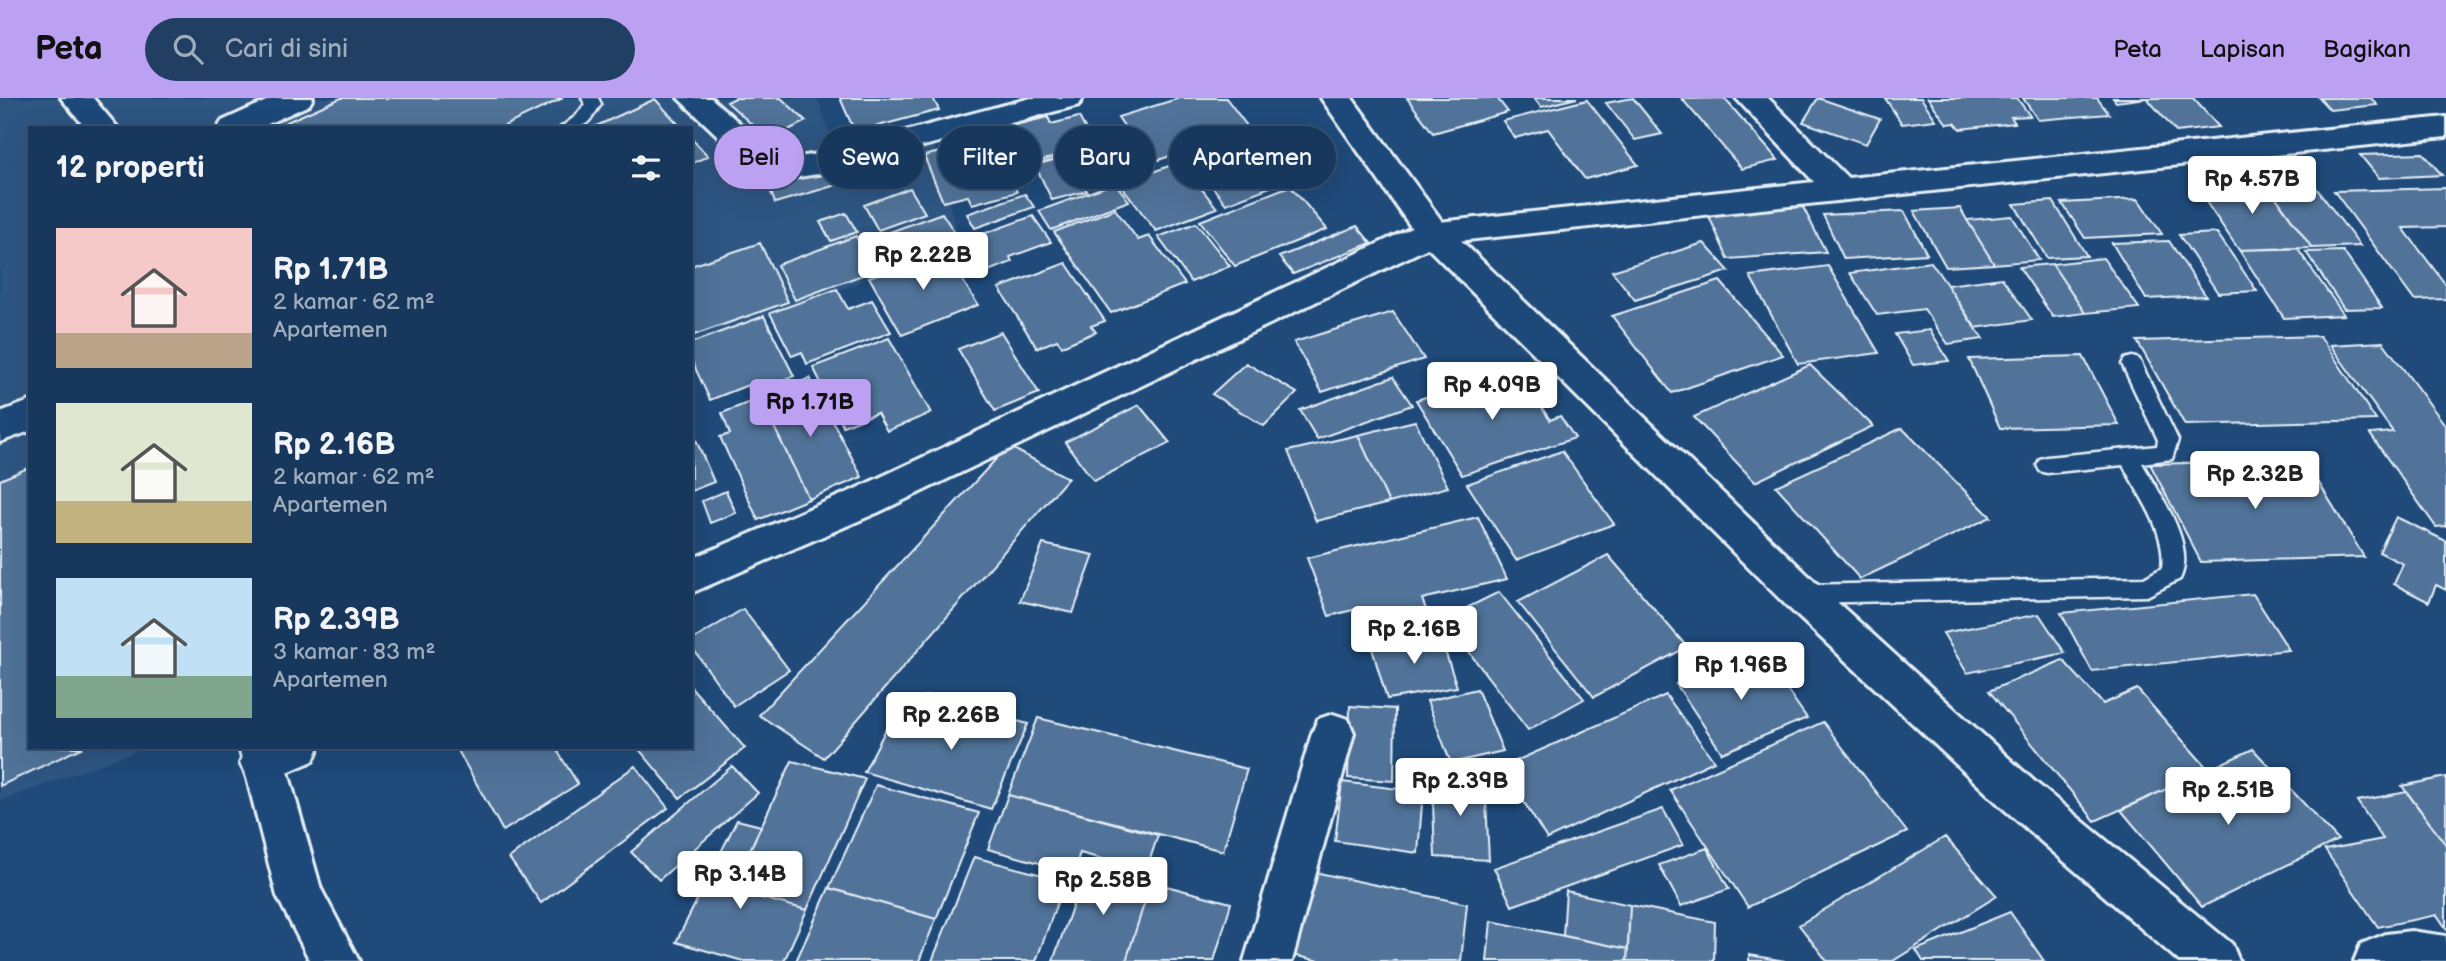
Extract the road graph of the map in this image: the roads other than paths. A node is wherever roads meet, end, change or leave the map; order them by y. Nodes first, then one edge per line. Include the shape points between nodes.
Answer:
1 (76, 98) edge
2 (298, 98) edge
3 (590, 98) edge
4 (693, 98) edge
5 (1068, 98) edge
6 (1336, 98) edge
7 (1751, 98) edge
8 (963, 110) edge
9 (101, 126) edge
10 (237, 126) edge
11 (571, 126) edge
12 (2446, 127) edge
13 (1841, 190) junction
14 (1432, 232) junction
15 (2132, 364) dead end
16 (28, 416) edge
17 (0, 428) edge
18 (2129, 458) junction
19 (2047, 465) dead end
20 (693, 576) edge
21 (1801, 594) junction
22 (1332, 733) dead end
23 (274, 752) edge
24 (2446, 960) edge
25 (335, 961) edge
26 (1268, 961) edge
27 (2215, 961) edge
28 (2378, 961) edge

1 - 9 street
2 - 10 street
3 - 11 lane via 590,111
4 - 8 street via 755,156 780,167 818,164
5 - 8 street
6 - 14 street
7 - 13 street
12 - 13 street
13 - 14 street
14 - 20 street via 866,501
14 - 21 street
15 - 18 lane via 2168,446 2162,455
16 - 17 street
18 - 19 lane
18 - 21 lane via 2172,541 2175,557 2172,573 2147,587
21 - 27 street via 2020,796
22 - 26 street
23 - 25 street via 300,896
24 - 28 street via 2403,953

